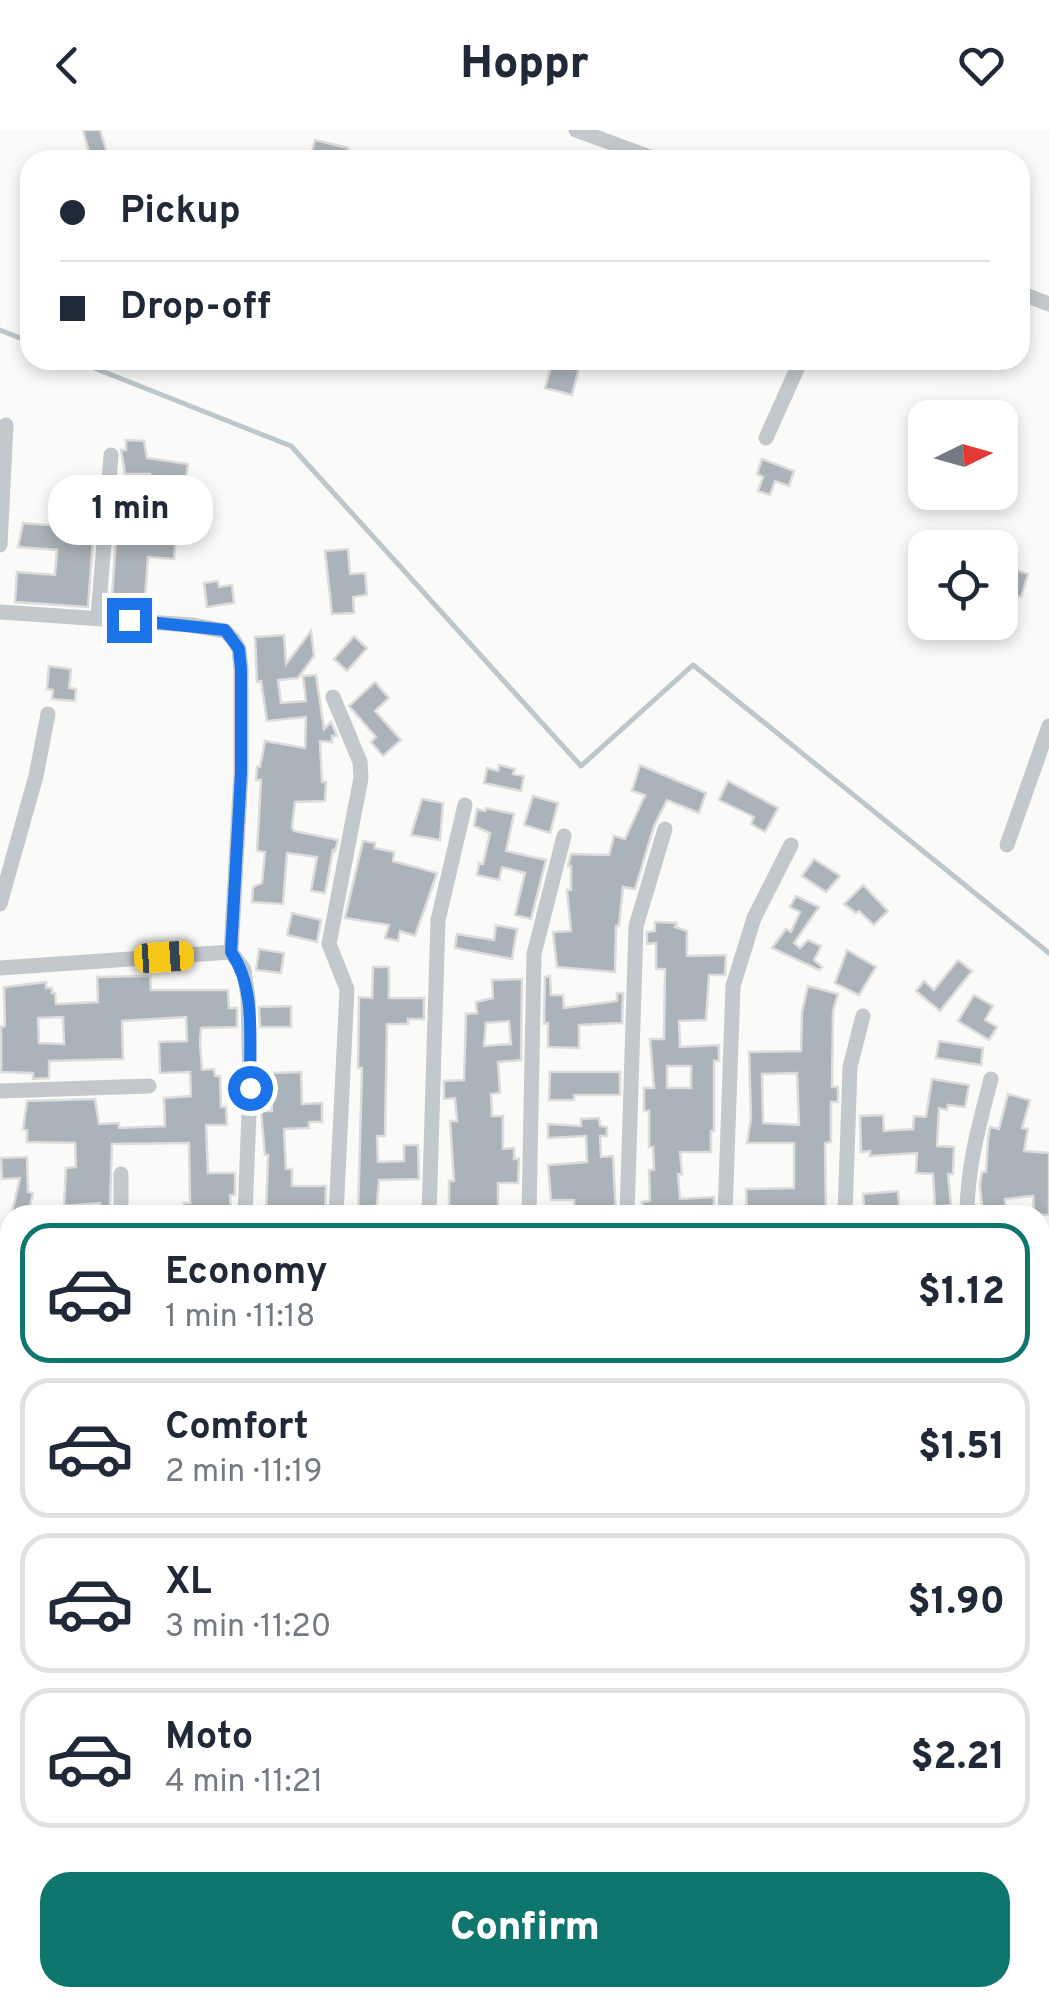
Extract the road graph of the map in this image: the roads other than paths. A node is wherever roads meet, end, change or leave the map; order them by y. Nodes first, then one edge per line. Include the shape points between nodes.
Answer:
1 (576, 130) edge
2 (631, 150) edge
3 (797, 370) edge
4 (6, 425) dead end
5 (766, 438) dead end
6 (111, 455) dead end
7 (0, 546) edge
8 (0, 612) edge
9 (98, 617) junction
10 (334, 697) dead end
11 (48, 714) dead end
12 (1049, 726) edge
13 (465, 805) dead end
14 (666, 829) dead end
15 (564, 836) dead end
16 (791, 845) dead end
17 (1007, 845) dead end
18 (0, 904) edge
19 (231, 952) junction
20 (0, 968) edge
21 (863, 1016) dead end
22 (991, 1078) dead end
23 (149, 1086) dead end
24 (0, 1091) edge
25 (121, 1174) dead end
26 (122, 1205) edge
27 (246, 1205) edge
28 (336, 1205) edge
29 (429, 1205) edge
30 (529, 1205) edge
31 (628, 1205) edge
32 (725, 1205) edge
33 (845, 1205) edge
34 (967, 1205) edge

1 - 2 street
3 - 5 street
4 - 7 street
6 - 9 street
8 - 9 street
9 - 19 street via 225,630 239,649 241,773
10 - 28 street via 361,778 330,944 347,989
11 - 18 street
12 - 17 street
13 - 29 street via 438,920
14 - 31 street via 636,926
15 - 30 street via 534,954
16 - 32 street via 754,918 733,986
19 - 20 street
19 - 27 street via 244,970 248,998
21 - 33 street via 850,1067
22 - 34 street via 973,1146
23 - 24 street
25 - 26 street

